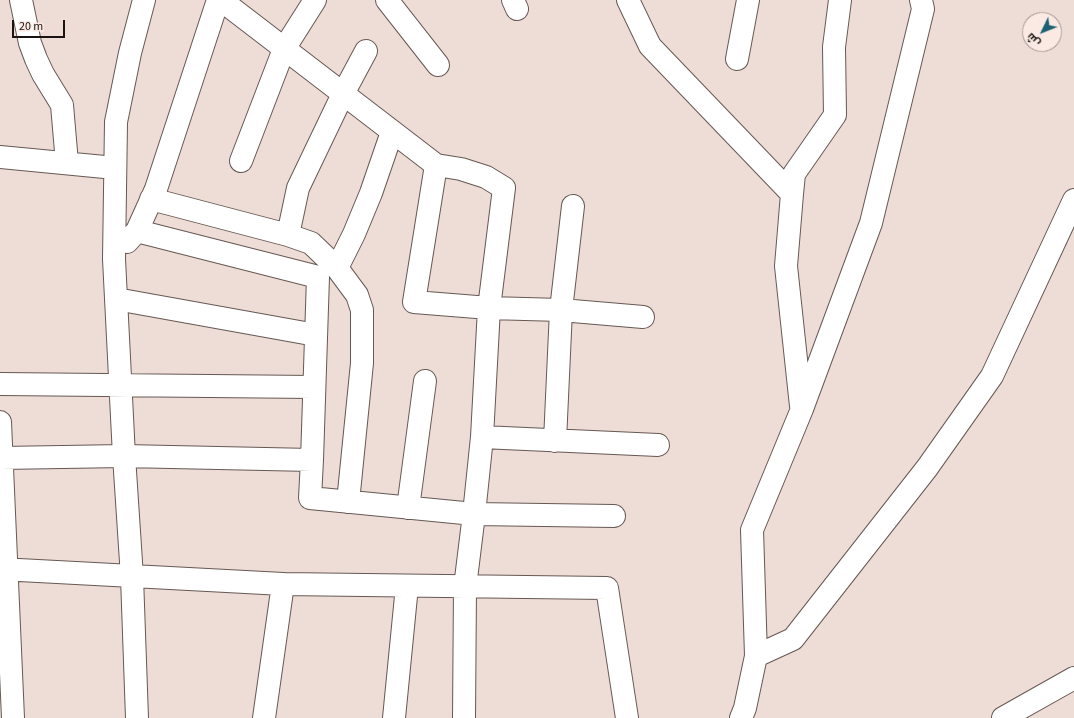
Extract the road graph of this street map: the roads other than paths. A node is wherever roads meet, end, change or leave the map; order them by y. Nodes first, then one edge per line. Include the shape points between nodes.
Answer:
1 (21, 0) edge
2 (144, 0) edge
3 (220, 0) edge
4 (315, 0) edge
5 (387, 0) edge
6 (628, 0) edge
7 (748, 0) edge
8 (840, 0) edge
9 (921, 0) edge
10 (284, 49) junction
11 (366, 51) dead end
12 (737, 59) dead end
13 (438, 65) dead end
14 (343, 94) junction
15 (392, 132) junction
16 (0, 157) edge
17 (241, 161) dead end
18 (67, 163) junction
19 (436, 165) junction
20 (115, 168) junction
21 (792, 194) junction
22 (151, 199) junction
23 (1074, 200) edge
24 (573, 206) dead end
25 (137, 231) junction
26 (288, 235) junction
27 (114, 259) junction
28 (337, 268) junction
29 (116, 299) junction
30 (490, 308) junction
31 (561, 310) junction
32 (643, 317) dead end
33 (316, 335) junction
34 (425, 381) dead end
35 (0, 384) edge
36 (120, 386) junction
37 (314, 387) junction
38 (802, 409) junction
39 (0, 422) edge
40 (482, 437) junction
41 (555, 441) junction
42 (658, 445) dead end
43 (124, 456) junction
44 (2, 458) junction
45 (312, 460) junction
46 (348, 502) junction
47 (408, 508) junction
48 (474, 514) junction
49 (614, 516) dead end
50 (3, 569) edge
51 (132, 577) junction
52 (283, 584) junction
53 (406, 586) junction
54 (465, 587) junction
55 (756, 656) junction
56 (1074, 678) edge
57 (13, 718) edge
58 (138, 718) edge
59 (264, 718) edge
60 (394, 718) edge
61 (464, 718) edge
62 (627, 718) edge
63 (741, 718) edge
64 (1003, 718) edge

1 - 18 street via 36,59 62,105
2 - 20 street via 119,104
3 - 10 street
3 - 22 street
4 - 10 street
5 - 13 street
6 - 21 street via 650,46
7 - 12 street
8 - 21 street via 834,47 836,115 794,174
9 - 38 street via 923,9 871,223
10 - 14 street
10 - 17 street
11 - 14 street
14 - 15 street
14 - 26 street via 298,188
15 - 19 street
15 - 28 street via 371,193
16 - 18 street
18 - 20 street
19 - 30 street via 486,177 504,188
19 - 30 street via 414,302
20 - 27 street
21 - 38 street via 786,266
22 - 25 street
22 - 26 street
23 - 55 street via 992,376 927,468 793,639
24 - 31 street
25 - 27 street
25 - 33 street via 318,278
26 - 28 street via 311,243
27 - 29 street
28 - 46 street via 356,295 362,310 362,363
29 - 33 street
29 - 36 street
30 - 31 street
30 - 40 street
31 - 32 street
31 - 41 street
33 - 37 street
34 - 47 street
35 - 36 street
36 - 37 street
36 - 43 street
37 - 45 street
38 - 55 street via 752,530
39 - 44 street
40 - 41 street
40 - 48 street
41 - 42 street
43 - 44 street
43 - 45 street
43 - 51 street
44 - 50 street
45 - 46 street via 310,498
46 - 47 street
47 - 48 street
48 - 49 street
48 - 54 street
50 - 51 street
50 - 57 street
51 - 52 street
51 - 58 street
52 - 53 street
52 - 59 street
53 - 54 street
53 - 60 street
54 - 61 street
54 - 62 street via 607,588
55 - 63 street
56 - 64 street

